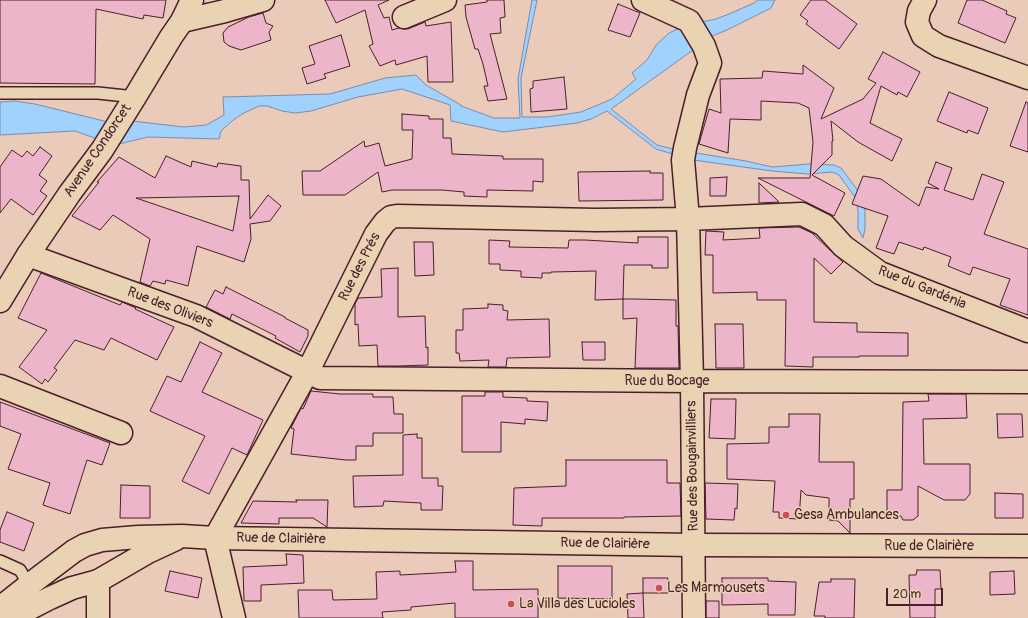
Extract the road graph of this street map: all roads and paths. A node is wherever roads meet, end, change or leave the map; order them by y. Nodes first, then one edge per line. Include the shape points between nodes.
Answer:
1 (192, 0) edge
2 (263, 0) edge
3 (445, 0) edge
4 (643, 0) edge
5 (925, 0) edge
6 (404, 17) dead end
7 (182, 21) junction
8 (1028, 78) edge
9 (0, 93) edge
10 (134, 99) junction
11 (688, 219) junction
12 (28, 255) junction
13 (0, 300) edge
14 (1028, 330) edge
15 (308, 371) junction
16 (692, 381) junction
17 (1028, 382) edge
18 (0, 386) edge
19 (121, 433) dead end
20 (182, 536) junction
21 (138, 537) junction
22 (215, 538) junction
23 (694, 545) junction
24 (1028, 546) edge
25 (0, 561) edge
26 (46, 571) junction
27 (98, 581) junction
28 (29, 585) junction
29 (0, 608) edge
30 (11, 618) edge
31 (98, 618) edge
32 (234, 618) edge
33 (694, 618) edge

1 - 7 street, Avenue Condorcet
2 - 7 street
3 - 6 street
4 - 11 street, Rue des Bougainvilliers via 689,21 704,46 710,63 698,95 684,154
5 - 8 street via 917,22 923,36 939,46
7 - 10 street, Avenue Condorcet
9 - 10 lane via 98,93
10 - 12 street, Avenue Condorcet via 102,150
11 - 14 street, Rue du Gardénia via 802,214 824,225 843,246 880,273
11 - 15 street, Rue des Prés via 391,217 376,234
11 - 16 street, Rue des Bougainvilliers
12 - 13 street, Avenue Condorcet
12 - 15 street, Rue des Oliviers via 196,316
15 - 16 street, Rue du Bocage via 320,378
15 - 22 street, Rue des Prés
16 - 17 street, Rue du Bocage
16 - 23 street, Rue des Bougainvilliers
18 - 19 street
20 - 21 street, Rue de Clairière
20 - 22 street, Rue de Clairière
20 - 27 street, Rue de Clairière
21 - 26 street, Rue de Clairière via 102,540 85,545
21 - 27 street via 117,551
22 - 23 street, Rue de Clairière
22 - 32 street
23 - 24 street, Rue de Clairière
23 - 33 street, Rue des Bougainvilliers
25 - 28 lane via 20,570
26 - 27 street
26 - 28 street, Rue de Clairière
27 - 30 street, Rue de Clairière via 72,588
27 - 31 street
28 - 29 street, Rue de Clairière

